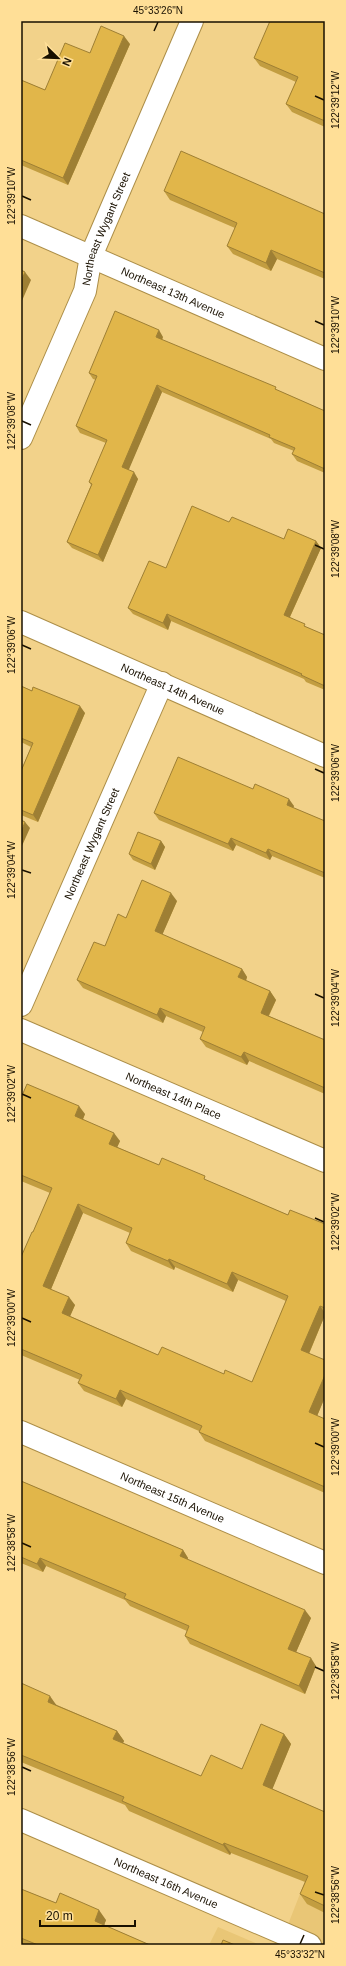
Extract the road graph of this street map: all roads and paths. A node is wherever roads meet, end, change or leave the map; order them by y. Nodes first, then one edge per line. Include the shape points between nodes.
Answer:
1 (192, 21) edge
2 (21, 226) edge
3 (91, 256) junction
4 (325, 360) edge
5 (21, 438) edge
6 (21, 622) edge
7 (162, 683) junction
8 (325, 756) edge
9 (21, 1005) edge
10 (21, 1030) edge
11 (325, 1161) edge
12 (21, 1432) edge
13 (325, 1562) edge
14 (21, 1820) edge
15 (310, 1945) edge

1 - 3 street, Northeast Wygant Street
2 - 3 street, Northeast 13th Avenue
3 - 4 street, Northeast 13th Avenue
3 - 5 street, Northeast Wygant Street via 85,291
6 - 7 street, Northeast 14th Avenue
7 - 8 street, Northeast 14th Avenue
7 - 9 street, Northeast Wygant Street
10 - 11 street, Northeast 14th Place
12 - 13 street, Northeast 15th Avenue
14 - 15 street, Northeast 16th Avenue

